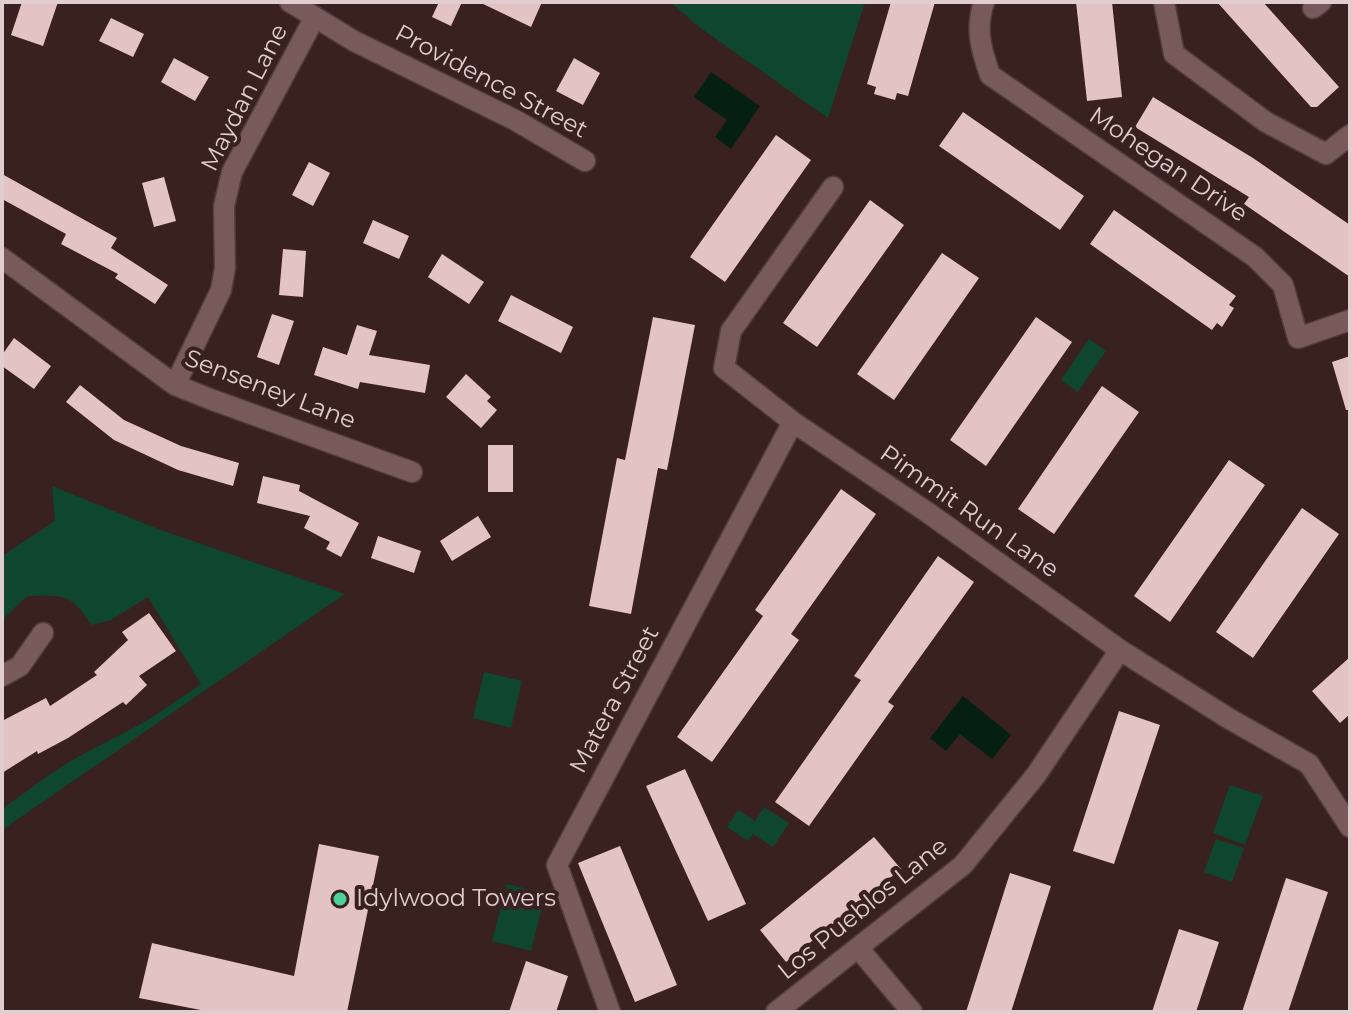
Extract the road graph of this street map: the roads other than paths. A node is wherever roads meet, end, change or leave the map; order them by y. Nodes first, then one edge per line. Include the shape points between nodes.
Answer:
1 (290, 2) edge
2 (984, 2) edge
3 (1164, 2) edge
4 (315, 17) junction
5 (1350, 135) edge
6 (585, 161) dead end
7 (833, 187) dead end
8 (2, 258) edge
9 (1350, 320) edge
10 (175, 385) junction
11 (793, 422) junction
12 (412, 472) dead end
13 (43, 633) dead end
14 (1120, 650) junction
15 (2, 676) edge
16 (1350, 827) edge
17 (859, 949) junction
18 (610, 1012) edge
19 (776, 1012) edge
20 (912, 1012) edge

1 - 4 street, Providence Street
2 - 9 street, Mohegan Drive via 979,44 990,75 1255,257 1283,285 1298,338
3 - 5 street via 1174,54 1266,122 1326,154
4 - 6 street, Providence Street
4 - 10 street, Maydan Lane via 232,172 224,206 221,290
7 - 11 street, Pimmit Run Lane via 731,331 724,368
8 - 10 street, Senseney Lane
10 - 12 street, Senseney Lane
11 - 14 street, Pimmit Run Lane
11 - 18 street, Matera Street via 557,865
13 - 15 street via 20,666
14 - 16 street, Pimmit Run Lane via 1309,764
14 - 17 street, Los Pueblos Lane via 1036,775 963,865
17 - 19 street, Los Pueblos Lane
17 - 20 street

